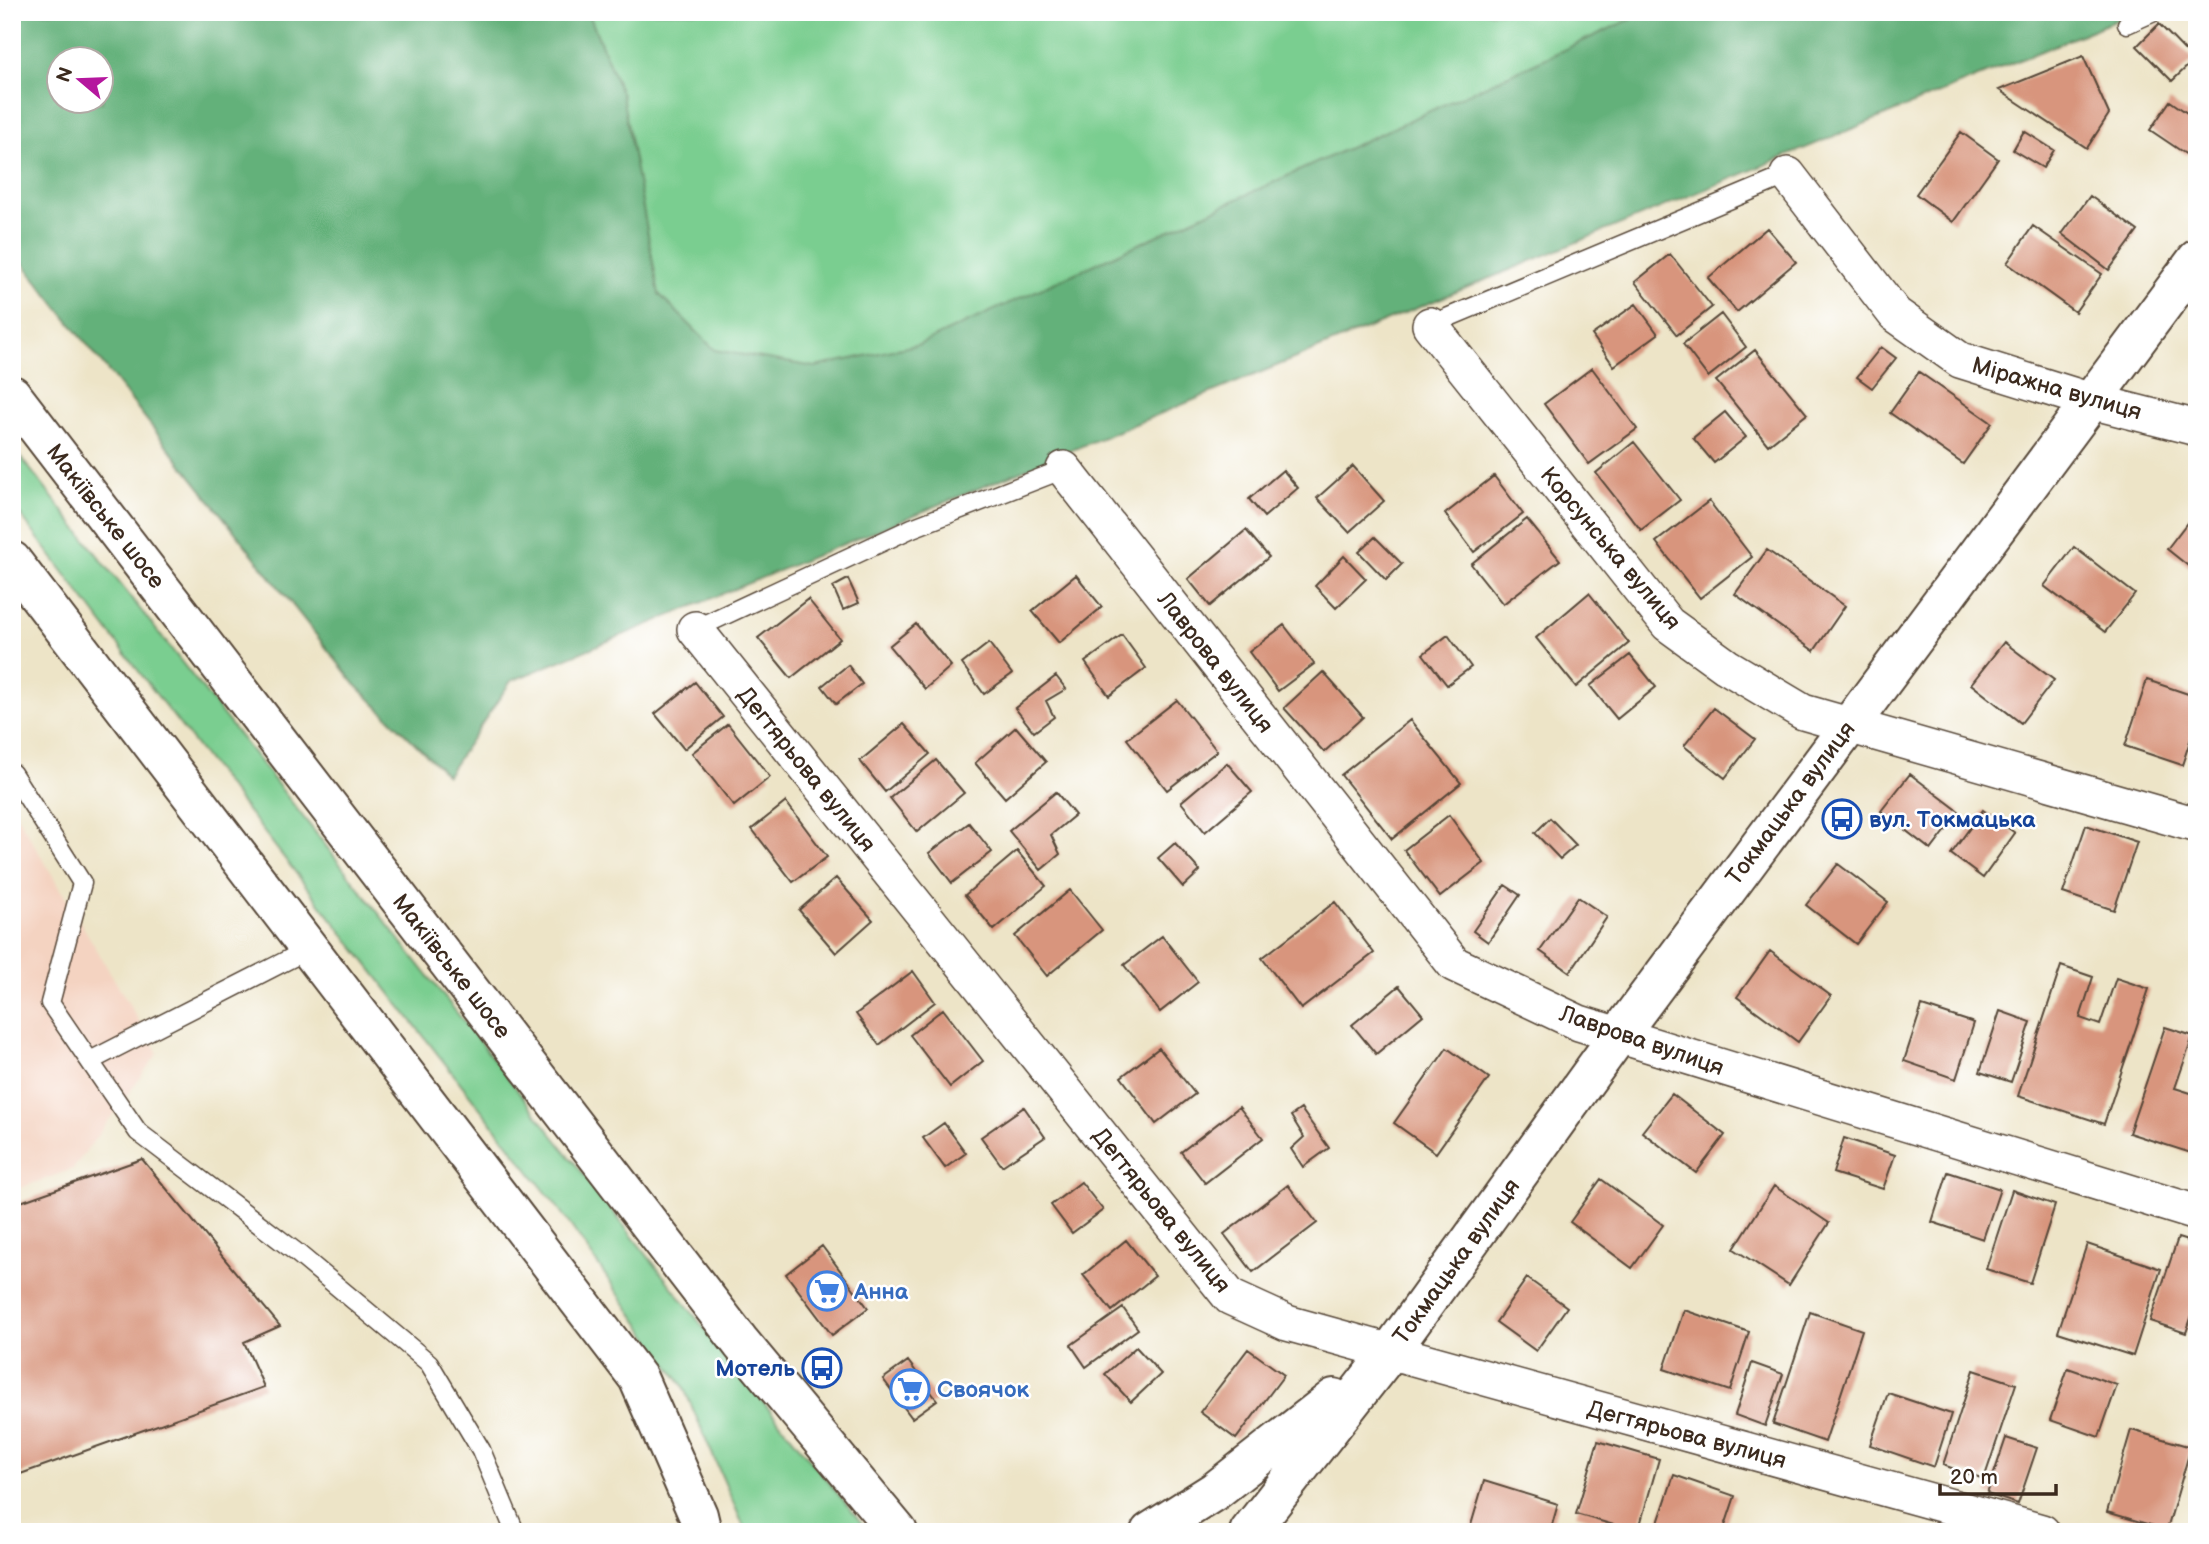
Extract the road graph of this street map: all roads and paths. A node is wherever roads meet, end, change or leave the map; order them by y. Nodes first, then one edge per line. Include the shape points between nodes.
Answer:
1 (2154, 12) edge
2 (2127, 24) dead end
3 (1788, 175) joint
4 (2197, 259) edge
5 (1430, 325) joint
6 (12, 395) edge
7 (2091, 401) junction
8 (2197, 428) edge
9 (1063, 469) joint
10 (12, 561) edge
11 (695, 629) joint
12 (1849, 724) junction
13 (12, 773) edge
14 (2197, 825) edge
15 (309, 949) junction
16 (1618, 1036) junction
17 (90, 1061) junction
18 (2197, 1213) edge
19 (1390, 1352) junction
20 (514, 1532) edge
21 (702, 1532) edge
22 (898, 1532) edge
23 (1150, 1532) edge
24 (1249, 1532) edge
25 (2042, 1532) edge

1 - 2 lane
3 - 5 lane
3 - 7 street, Міражна вулиця via 1895,314 1960,360
4 - 7 main road, Токмацька вулиця
5 - 12 street, Корсунська вулиця via 1668,624 1726,666 1804,712
6 - 22 main road, Макіївське шосе via 741,1343
7 - 8 street, Міражна вулиця
7 - 12 main road, Токмацька вулиця
9 - 11 lane via 912,528
9 - 16 street, Лаврова вулиця via 1454,964 1579,1023
10 - 15 main road
11 - 19 street, Дегтярьова вулиця via 1230,1297 1287,1323
12 - 14 street, Корсунська вулиця
12 - 16 main road, Токмацька вулиця
13 - 17 lane via 82,883 50,1003
15 - 17 lane
15 - 21 main road via 638,1378
16 - 18 street, Лаврова вулиця
16 - 19 main road, Токмацька вулиця
17 - 20 lane via 138,1132 296,1252 429,1363 481,1450
19 - 23 main road, Токмацька вулиця via 1215,1491
19 - 24 main road, Токмацька вулиця
19 - 25 street, Дегтярьова вулиця

